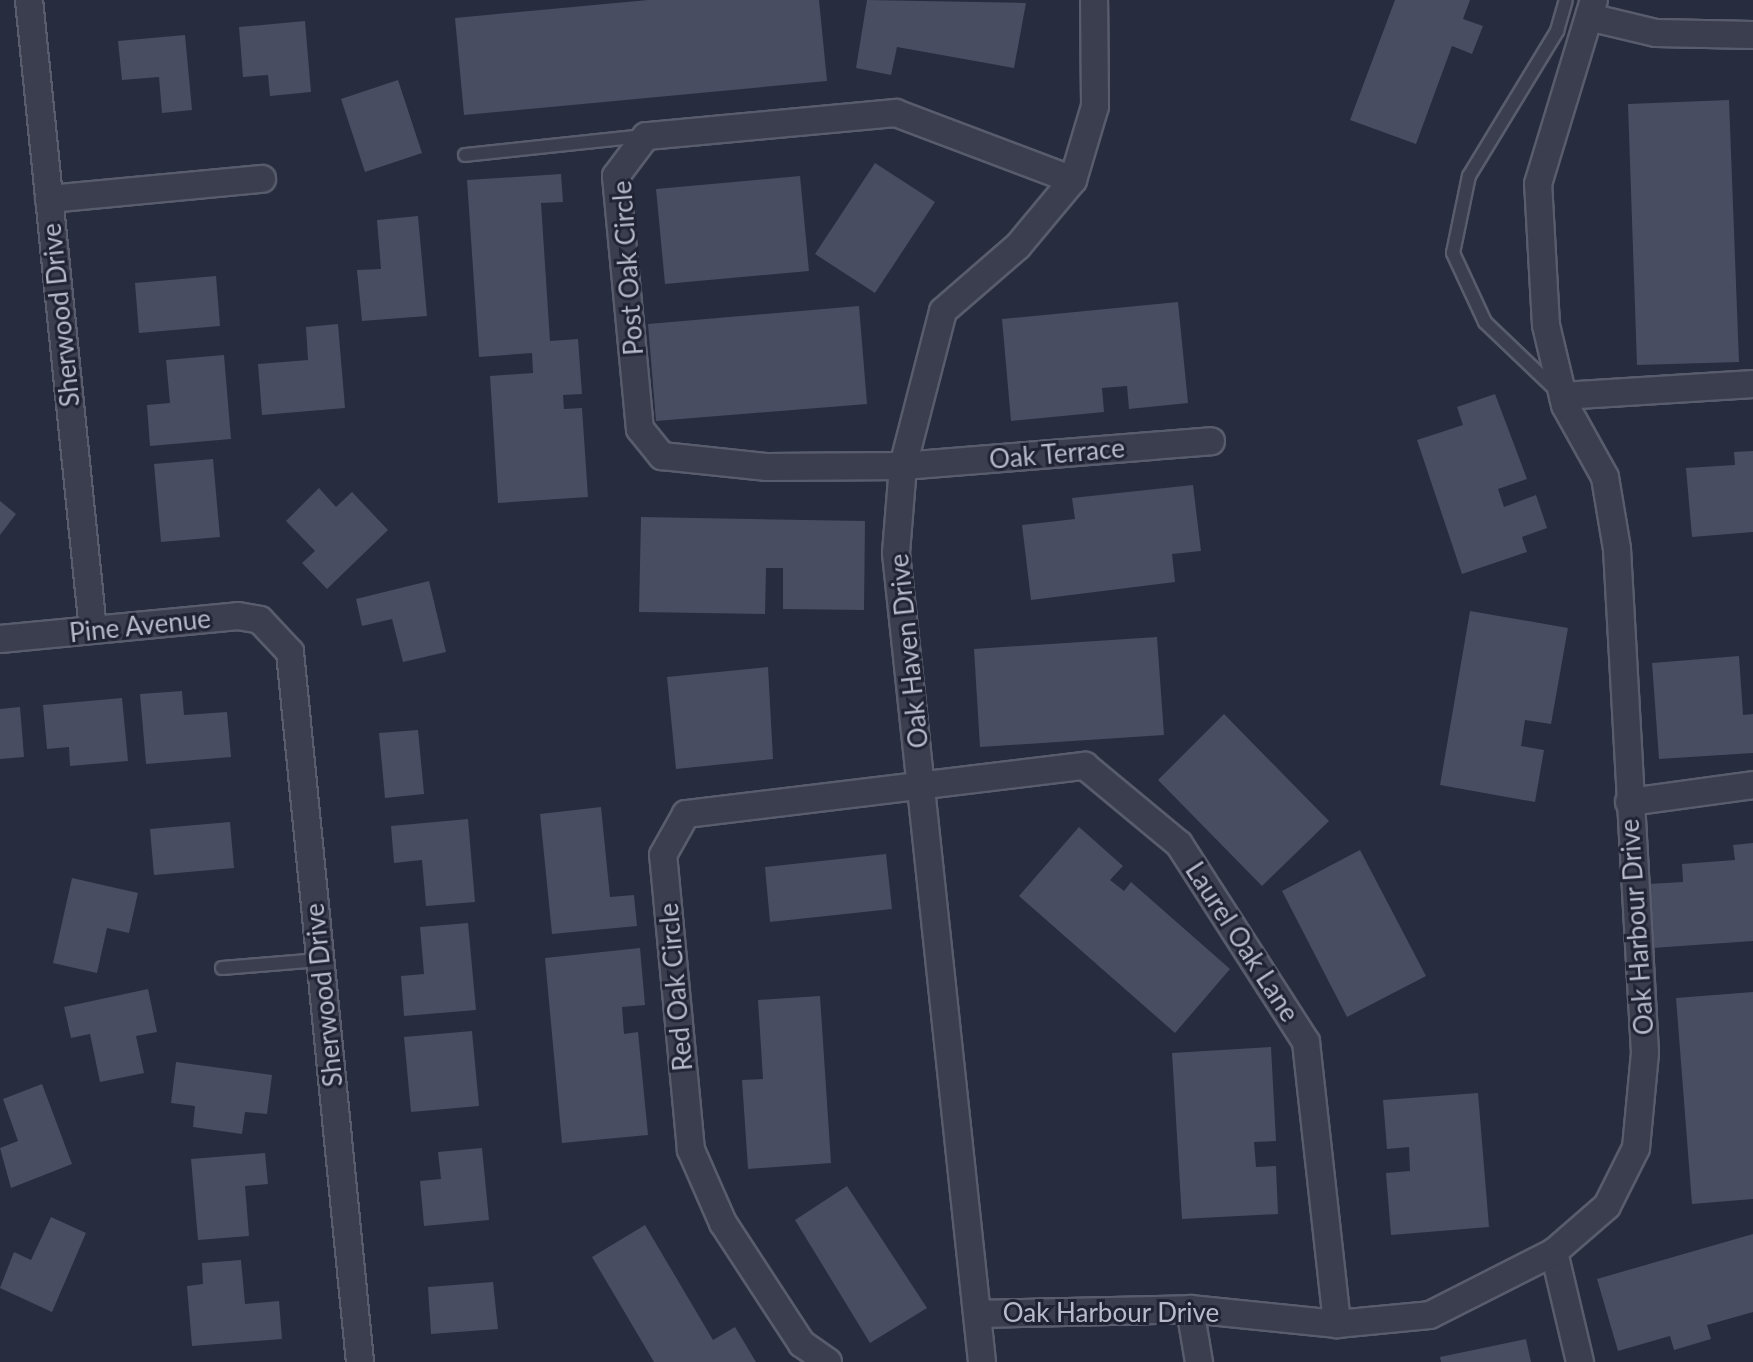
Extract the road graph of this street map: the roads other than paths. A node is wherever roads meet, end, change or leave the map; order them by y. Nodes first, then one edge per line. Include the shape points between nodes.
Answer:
1 (29, 0) edge
2 (1094, 0) edge
3 (1566, 0) edge
4 (1594, 9) edge
5 (1753, 35) edge
6 (646, 136) junction
7 (465, 155) dead end
8 (262, 179) dead end
9 (1073, 180) junction
10 (49, 199) junction
11 (1753, 384) edge
12 (1563, 396) junction
13 (1211, 441) dead end
14 (903, 466) junction
15 (93, 630) junction
16 (276, 631) joint
17 (0, 639) edge
18 (1753, 785) edge
19 (924, 789) junction
20 (1629, 802) junction
21 (320, 960) junction
22 (222, 968) dead end
23 (1554, 1252) junction
24 (1190, 1309) junction
25 (977, 1314) junction
26 (1337, 1324) junction
27 (360, 1362) edge
28 (828, 1362) edge
29 (982, 1362) edge
30 (1199, 1362) edge
31 (1580, 1362) edge

1 - 10 street, Sherwood Drive
2 - 9 street, Oak Haven Drive via 1095,106
3 - 12 lane via 1557,31 1469,176 1453,253 1485,322
4 - 5 street via 1656,33
4 - 12 street, Oak Harbour Drive via 1538,184 1546,325
6 - 7 lane
6 - 9 street via 896,113
6 - 14 street, Post Oak Circle via 616,176 640,429 662,456 767,467
8 - 10 street
9 - 14 street, Oak Haven Drive via 1018,246 943,311
10 - 15 street, Sherwood Drive
11 - 12 street
12 - 20 street, Oak Harbour Drive via 1608,492
13 - 14 street, Oak Terrace
14 - 19 street, Oak Haven Drive via 896,553
15 - 16 street, Pine Avenue via 238,616
15 - 17 street, Pine Avenue
16 - 21 street, Sherwood Drive via 293,671
18 - 20 street
19 - 25 street, Oak Haven Drive
19 - 26 street, Laurel Oak Lane via 1085,766 1179,844 1306,1042
19 - 28 street, Red Oak Circle via 686,814 663,855 691,1150 731,1235 802,1344
20 - 23 street, Oak Harbour Drive via 1645,1053 1636,1148 1607,1206
21 - 22 lane
21 - 27 street, Sherwood Drive
23 - 26 street, Oak Harbour Drive via 1430,1315
23 - 31 street
24 - 25 street, Oak Harbour Drive
24 - 26 street, Oak Harbour Drive
24 - 30 street
25 - 29 street, Oak Haven Drive

